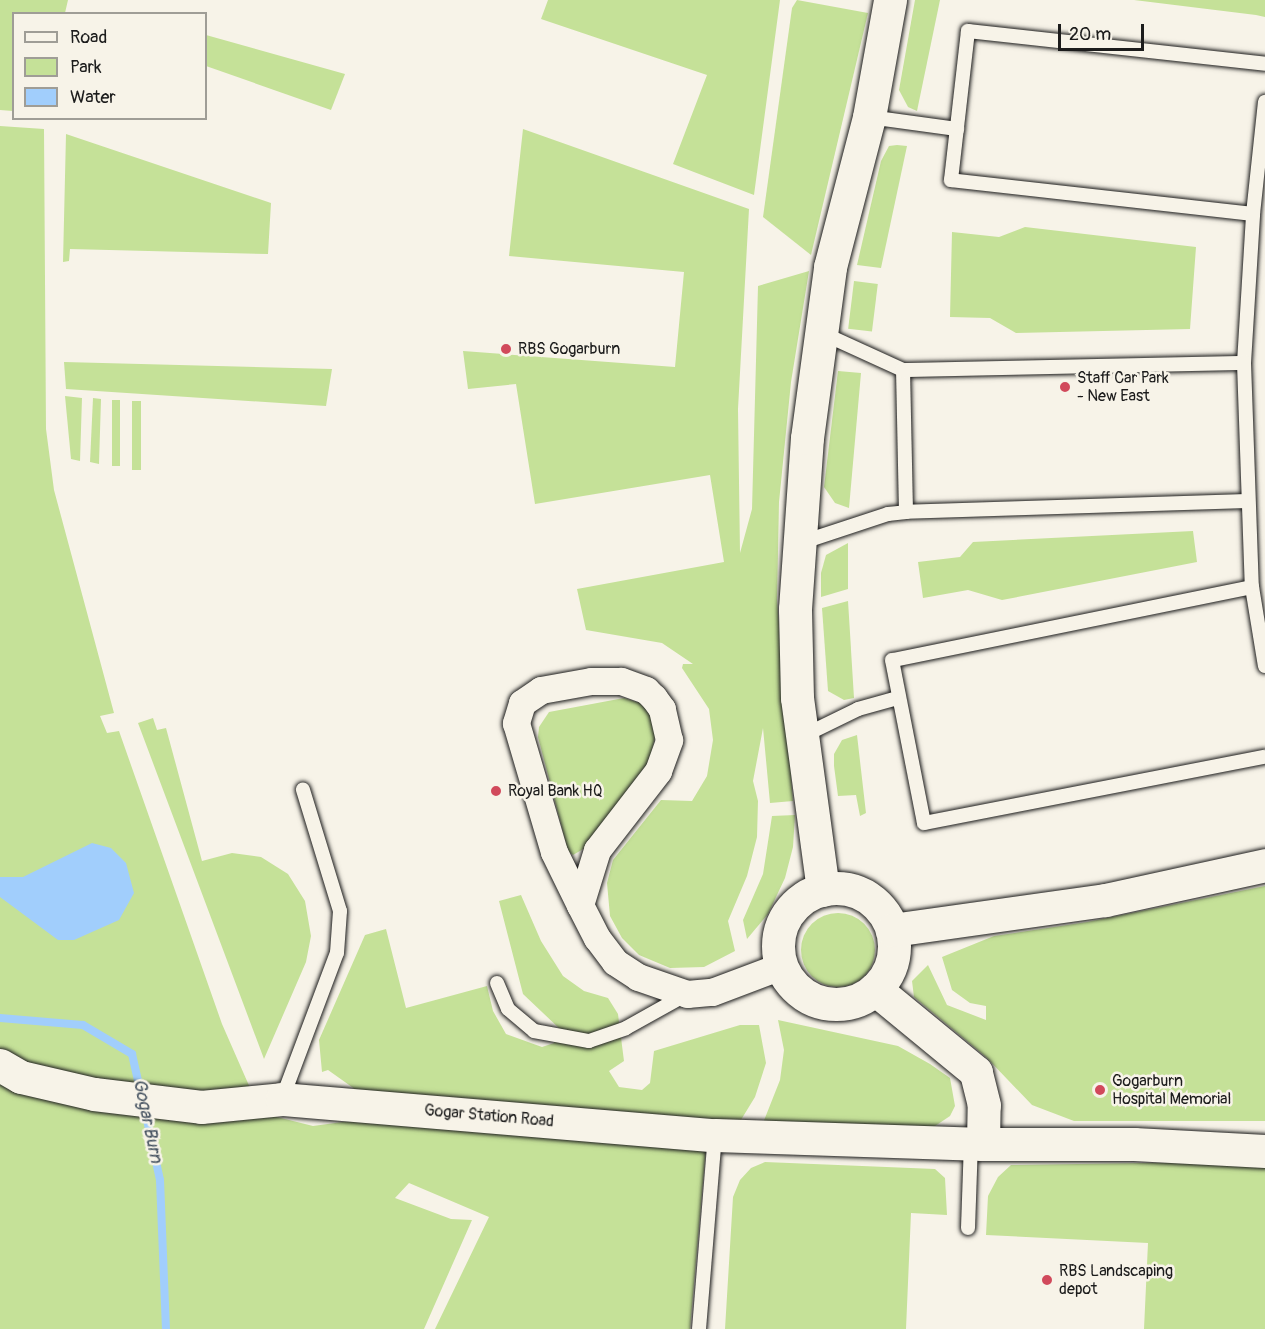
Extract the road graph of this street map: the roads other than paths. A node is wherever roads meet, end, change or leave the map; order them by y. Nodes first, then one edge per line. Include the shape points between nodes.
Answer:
1 (890, 0) edge
2 (1265, 64) edge
3 (1265, 102) edge
4 (869, 117) junction
5 (957, 129) junction
6 (1252, 214) junction
7 (820, 333) junction
8 (1244, 363) junction
9 (903, 370) junction
10 (1248, 501) junction
11 (906, 512) junction
12 (800, 543) junction
13 (1252, 587) junction
14 (1265, 666) edge
15 (898, 698) junction
16 (801, 737) junction
17 (1265, 757) edge
18 (303, 790) dead end
19 (1265, 866) edge
20 (823, 890) junction
21 (580, 905) junction
22 (892, 930) junction
23 (781, 966) junction
24 (498, 983) dead end
25 (875, 989) junction
26 (687, 994) junction
27 (7, 1075) edge
28 (282, 1099) junction
29 (715, 1135) junction
30 (977, 1144) junction
31 (1260, 1152) edge
32 (968, 1228) dead end
33 (699, 1329) edge

1 - 4 street
2 - 5 lane via 968,31
3 - 6 lane
4 - 5 lane
4 - 7 street via 830,267
5 - 6 lane via 951,180
6 - 8 lane
7 - 9 lane
7 - 12 street
8 - 9 lane
8 - 10 lane
9 - 11 lane
10 - 11 lane
10 - 13 lane
11 - 12 lane via 888,514
12 - 16 street via 795,609
13 - 14 lane
13 - 15 lane via 892,660
15 - 16 lane via 858,709
15 - 17 lane via 924,823
16 - 20 street
18 - 28 lane via 340,910 338,953
19 - 22 street via 1105,900
20 - 22 street via 857,892 884,914
20 - 23 street via 799,902 782,924 778,942
21 - 21 street via 554,852 516,723 522,703 541,690 591,681 621,681 646,690 654,699 662,709 669,740 658,771 597,850
21 - 26 street via 615,962 661,988
22 - 25 street via 892,962
23 - 25 street via 794,986 819,1002 849,1003
23 - 26 street via 712,992
24 - 26 lane via 508,1009 534,1031 589,1041 626,1028
25 - 30 street via 976,1072 984,1106
27 - 28 street, Gogar Station Road via 94,1094 201,1107
28 - 29 street, Gogar Station Road
29 - 30 street, Gogar Station Road
29 - 33 lane
30 - 31 street, Gogar Station Road via 1134,1144
30 - 32 lane

